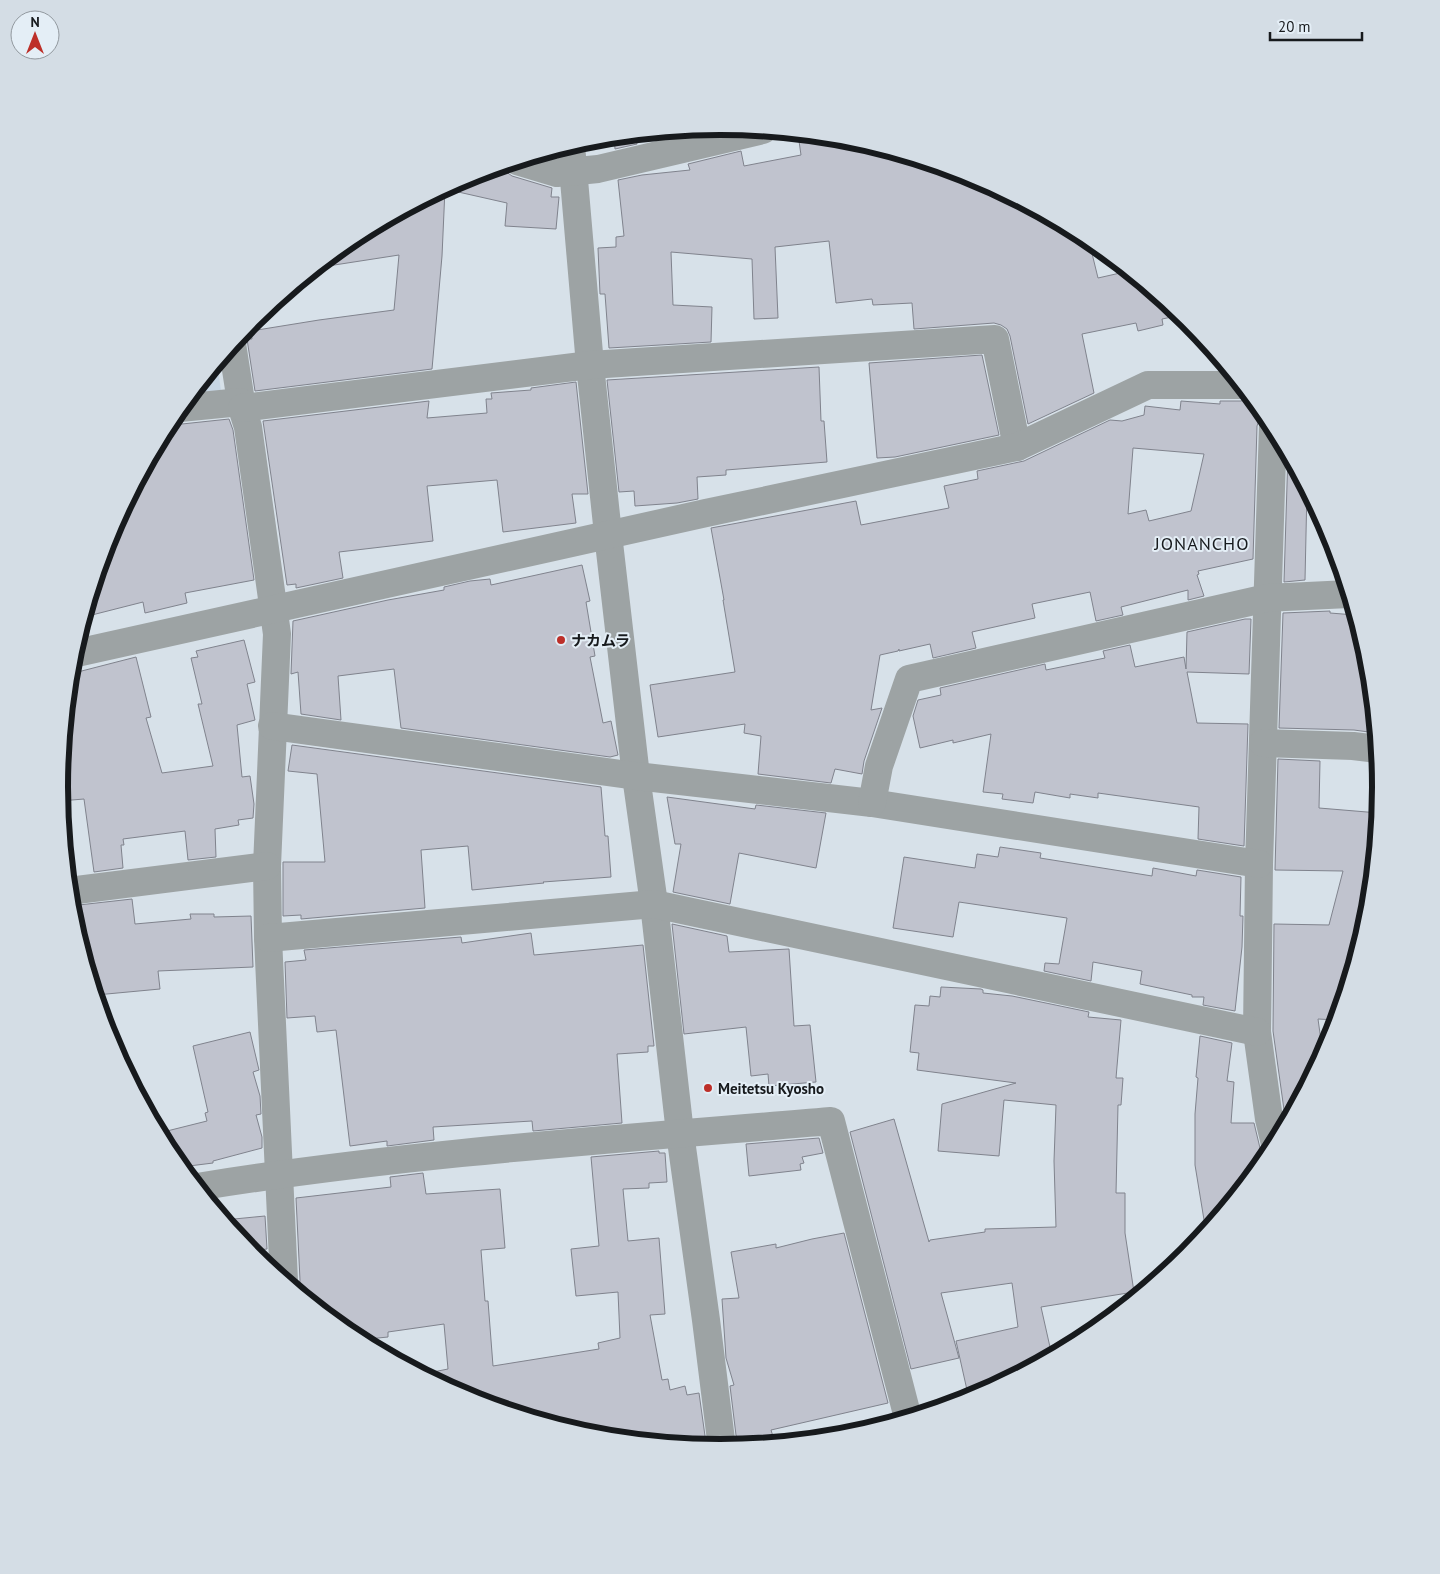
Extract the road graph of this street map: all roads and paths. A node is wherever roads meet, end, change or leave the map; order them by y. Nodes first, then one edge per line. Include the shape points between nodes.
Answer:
1 (742, 135) edge
2 (572, 152) edge
3 (527, 164) edge
4 (574, 172) junction
5 (233, 353) edge
6 (590, 365) junction
7 (1234, 385) edge
8 (241, 405) junction
9 (189, 408) edge
10 (1273, 440) edge
11 (1017, 447) junction
12 (608, 534) junction
13 (1343, 594) edge
14 (1267, 598) junction
15 (274, 610) junction
16 (82, 652) edge
17 (272, 726) junction
18 (1263, 743) junction
19 (1371, 748) edge
20 (636, 776) junction
21 (872, 803) junction
22 (1259, 864) junction
23 (267, 866) junction
24 (76, 890) edge
25 (654, 904) junction
26 (268, 938) junction
27 (1257, 1032) junction
28 (680, 1133) junction
29 (1273, 1134) edge
30 (280, 1174) junction
31 (204, 1186) edge
32 (284, 1272) edge
33 (906, 1412) edge
34 (721, 1440) edge

1 - 4 street
2 - 4 street
3 - 4 street via 557,173
4 - 6 street
5 - 8 street
6 - 8 street
6 - 11 street via 995,339
6 - 12 street
7 - 11 street via 1148,385
8 - 9 street
8 - 15 street via 248,427
10 - 14 street
11 - 12 street
12 - 15 street
12 - 20 street
13 - 14 street
14 - 18 street
14 - 21 street via 909,679 879,766
15 - 16 street
15 - 17 street via 277,634
17 - 20 street
17 - 23 street
18 - 19 street
18 - 22 street
20 - 21 street
20 - 25 street
21 - 22 street
22 - 27 street
23 - 24 street
23 - 26 street
25 - 26 street
25 - 27 street
25 - 28 street
26 - 30 street
27 - 29 street
28 - 30 street
28 - 33 street via 831,1121
28 - 34 street
30 - 31 street
30 - 32 street

